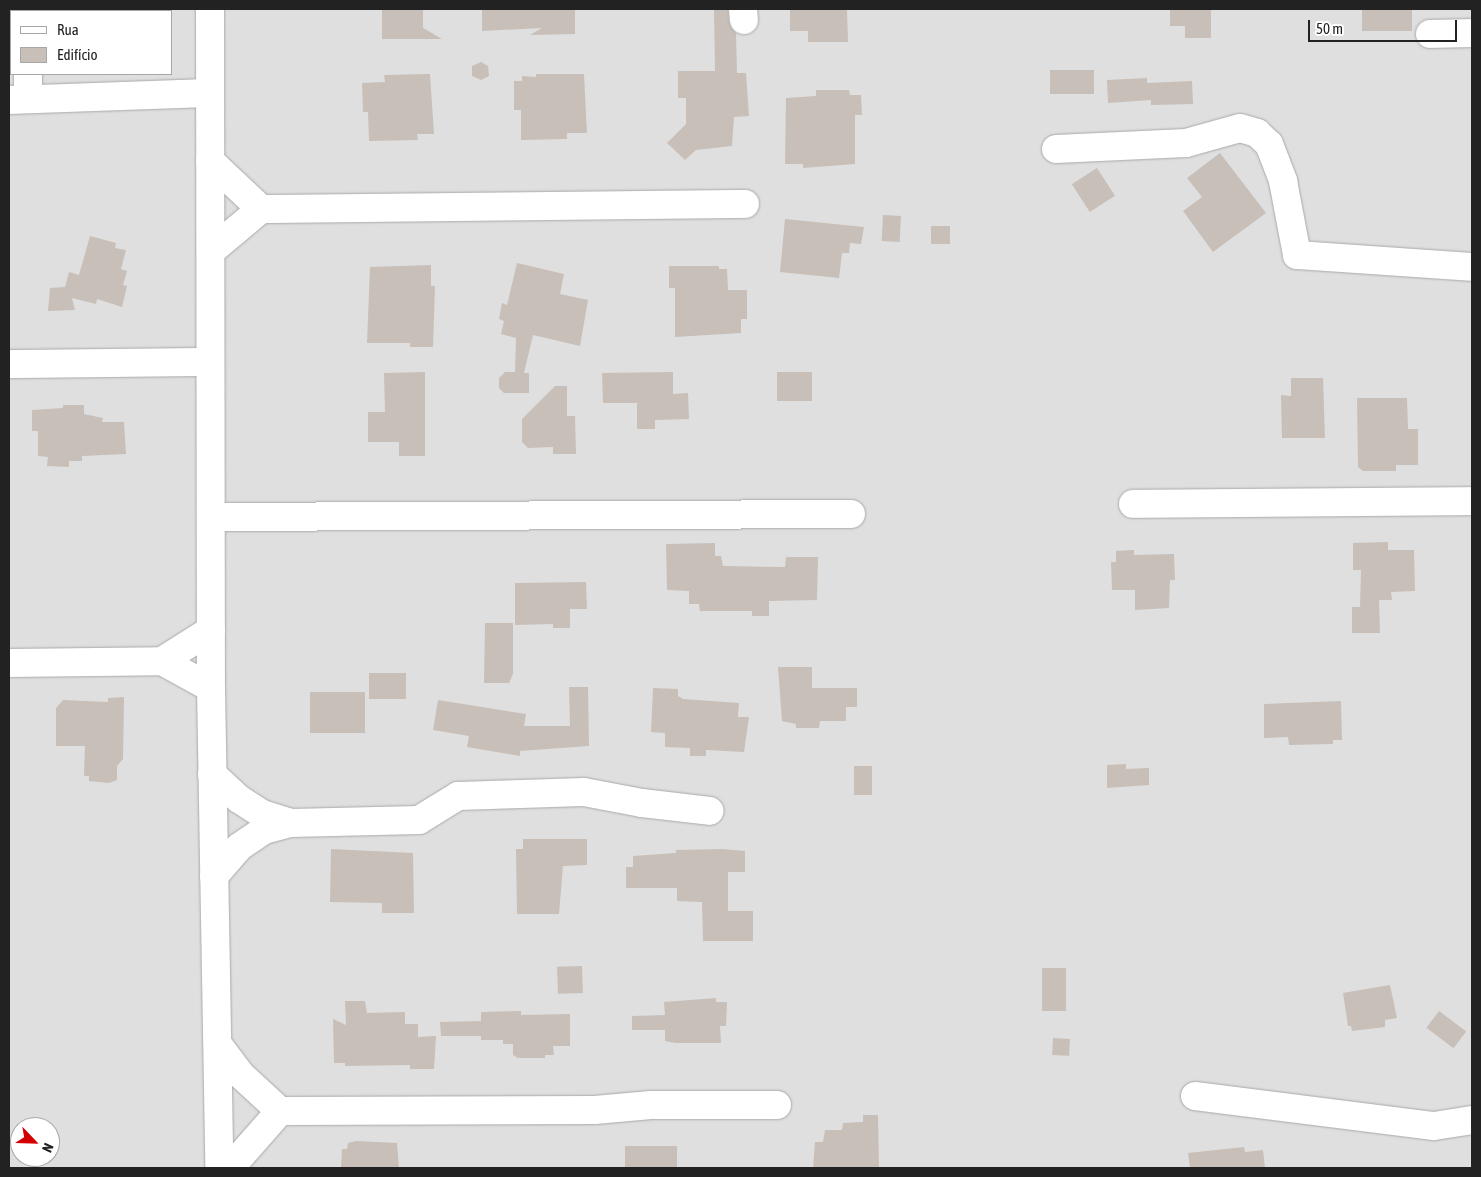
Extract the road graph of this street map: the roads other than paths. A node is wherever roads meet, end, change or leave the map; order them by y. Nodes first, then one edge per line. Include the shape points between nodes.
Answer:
1 (210, 9) edge
2 (1472, 33) edge
3 (1430, 34) dead end
4 (22, 91) edge
5 (208, 94) junction
6 (1056, 150) dead end
7 (210, 161) junction
8 (745, 204) dead end
9 (261, 209) junction
10 (212, 251) junction
11 (1472, 267) edge
12 (210, 362) junction
13 (9, 364) edge
14 (1472, 501) edge
15 (1133, 504) dead end
16 (851, 514) dead end
17 (211, 516) junction
18 (211, 630) junction
19 (162, 661) junction
20 (9, 662) edge
21 (211, 688) junction
22 (212, 774) junction
23 (710, 811) dead end
24 (291, 823) junction
25 (214, 876) junction
26 (219, 1046) junction
27 (1194, 1096) dead end
28 (778, 1105) dead end
29 (280, 1110) junction
30 (1472, 1120) edge
31 (219, 1168) edge
32 (230, 1168) edge

1 - 5 street
2 - 3 street
4 - 5 street
5 - 7 street
6 - 11 street via 1186,144 1240,128 1257,133 1269,144 1283,182 1297,255
7 - 9 street
7 - 10 street
8 - 9 street
9 - 10 street
10 - 12 street
12 - 13 street
12 - 17 street
14 - 15 street
16 - 17 street
17 - 18 street
18 - 19 street
18 - 21 street
19 - 20 street
19 - 21 street
21 - 22 street
22 - 24 street via 239,800 262,814
22 - 25 street
23 - 24 street via 574,792 458,796 419,820
24 - 25 street via 264,830 239,847
25 - 26 street
26 - 29 street via 241,1075
26 - 31 street
27 - 30 street via 1434,1126
28 - 29 street via 651,1105 595,1110
29 - 32 street

